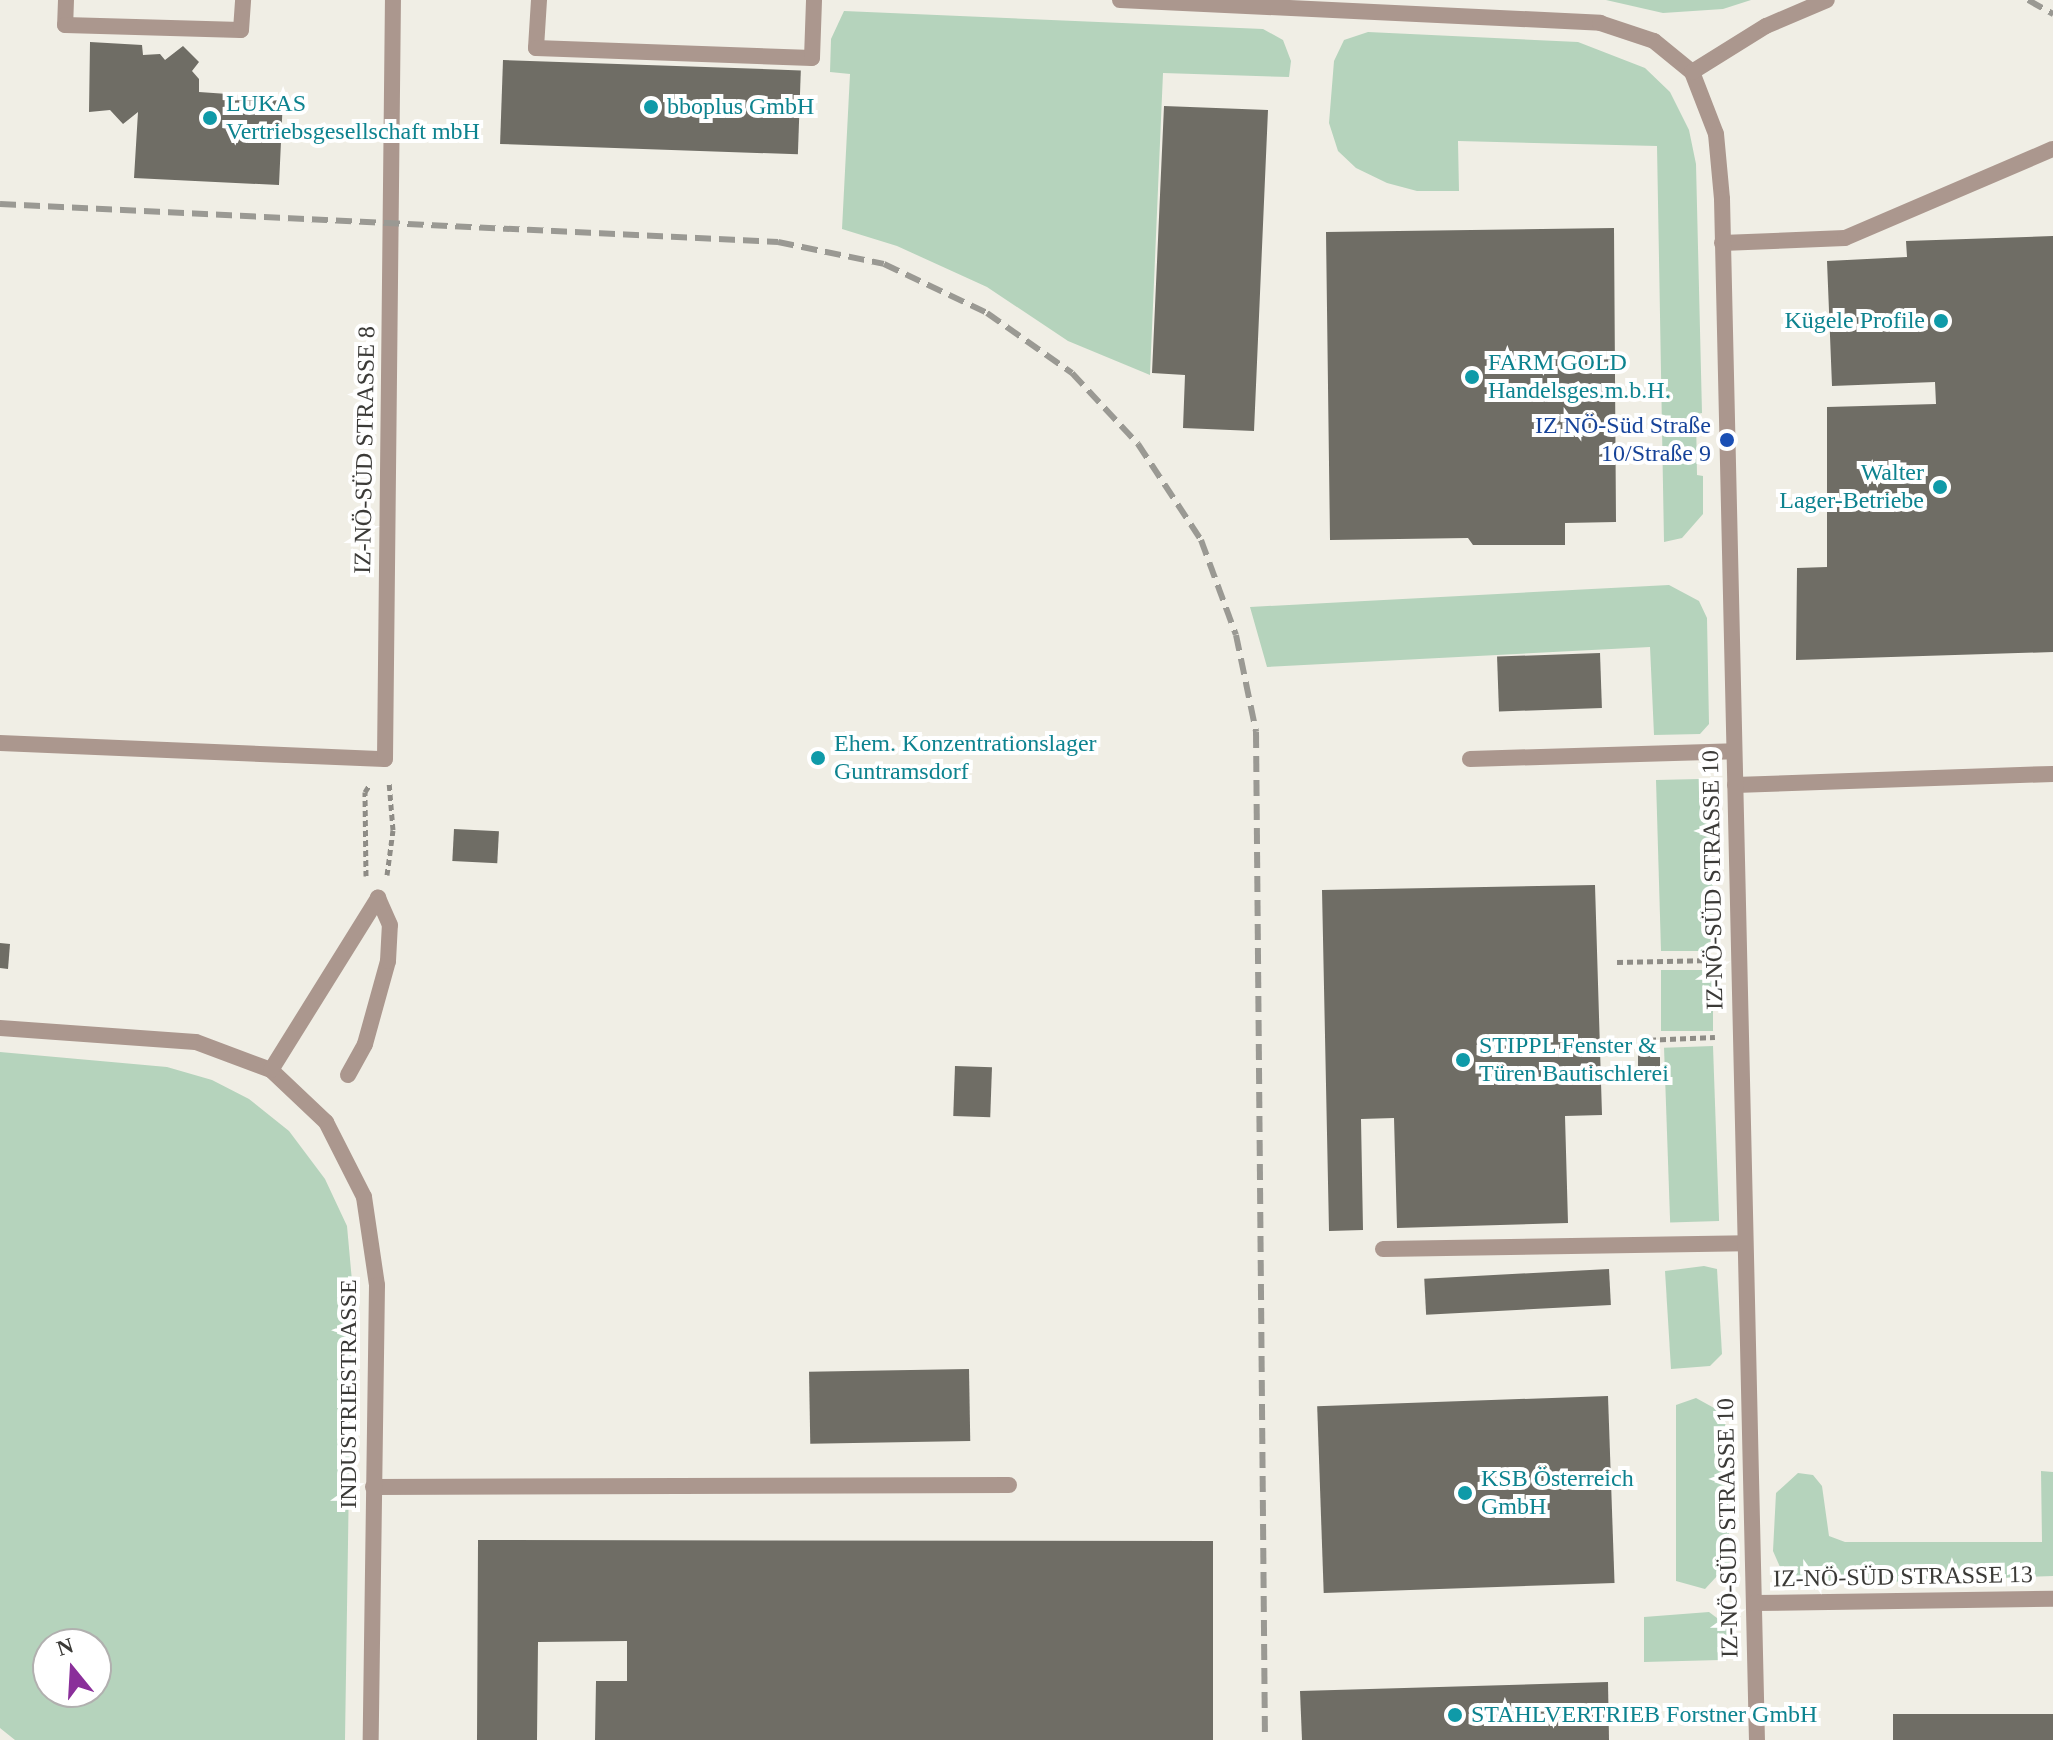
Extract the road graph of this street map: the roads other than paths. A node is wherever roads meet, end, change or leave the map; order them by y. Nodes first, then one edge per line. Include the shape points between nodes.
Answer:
1 (66, 0) edge
2 (243, 0) edge
3 (393, 0) edge
4 (539, 0) edge
5 (814, 0) edge
6 (1120, 0) edge
7 (1827, 0) edge
8 (1692, 72) junction
9 (2053, 149) edge
10 (1722, 243) junction
11 (0, 743) edge
12 (1734, 751) junction
13 (1470, 759) dead end
14 (2053, 774) edge
15 (1735, 785) junction
16 (0, 1028) edge
17 (271, 1070) junction
18 (348, 1075) dead end
19 (1745, 1243) junction
20 (1383, 1249) dead end
21 (1009, 1485) dead end
22 (373, 1487) junction
23 (2053, 1599) edge
24 (1754, 1603) junction
25 (371, 1740) edge
26 (1757, 1740) edge

1 - 2 street via 65,25 241,30
3 - 11 street, IZ-NÖ-SÜD STRASSE 8 via 385,759
4 - 5 street via 536,48 812,58
6 - 8 street, IZ-NÖ-SÜD STRASSE 10 via 1600,23 1654,41
7 - 8 street via 1766,26
8 - 10 street, IZ-NÖ-SÜD STRASSE 10 via 1716,134
9 - 10 street via 1845,238
10 - 12 street, IZ-NÖ-SÜD STRASSE 10
12 - 13 street
12 - 15 street, IZ-NÖ-SÜD STRASSE 10
14 - 15 street
15 - 19 street, IZ-NÖ-SÜD STRASSE 10
16 - 17 street, INDUSTRIESTRASSE via 196,1042
17 - 18 street via 378,898 390,925 388,961 365,1044
17 - 22 street, INDUSTRIESTRASSE via 326,1122 364,1197 377,1285
19 - 20 street
19 - 24 street, IZ-NÖ-SÜD STRASSE 10
21 - 22 street
22 - 25 street, INDUSTRIESTRASSE
23 - 24 street, IZ-NÖ-SÜD STRASSE 13
24 - 26 street, IZ-NÖ-SÜD STRASSE 10

